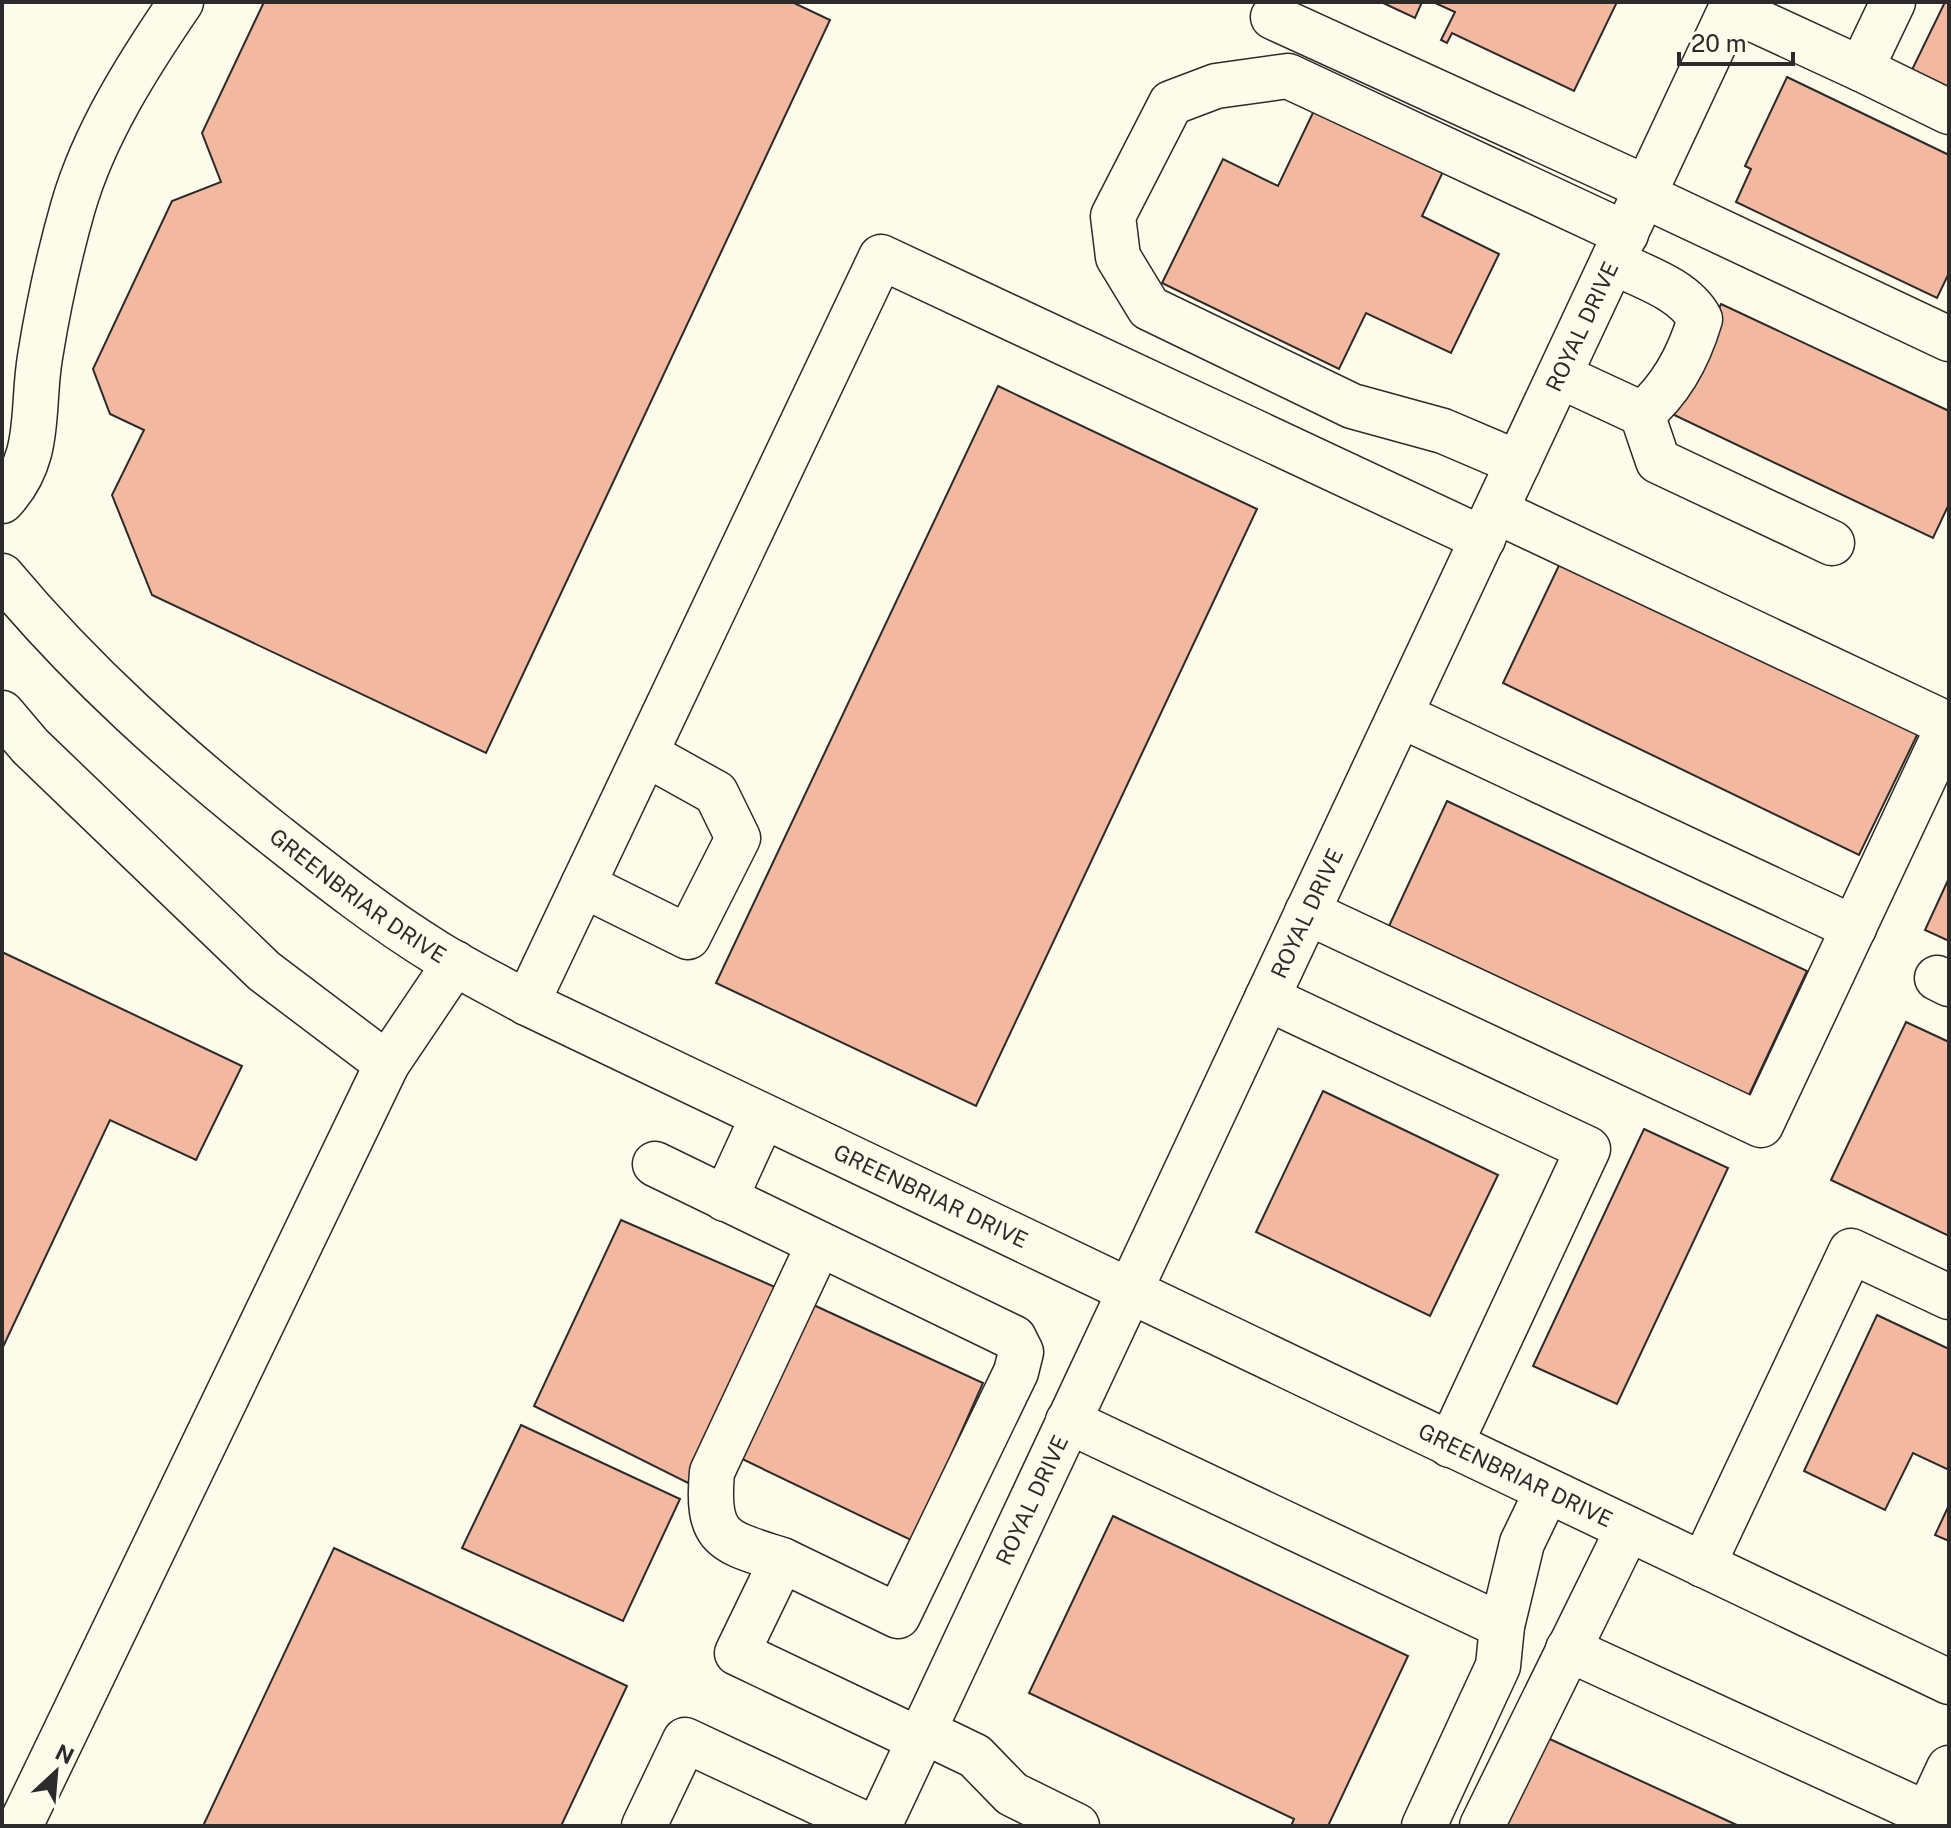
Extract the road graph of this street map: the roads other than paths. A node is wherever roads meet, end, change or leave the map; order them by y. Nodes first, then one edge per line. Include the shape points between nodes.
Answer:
1 (181, 2) edge
2 (1893, 2) edge
3 (1732, 5) edge
4 (1273, 17) dead end
5 (1861, 69) junction
6 (1949, 112) edge
7 (1645, 192) junction
8 (1619, 248) junction
9 (1949, 339) edge
10 (1560, 376) junction
11 (1642, 414) junction
12 (1518, 463) junction
13 (2, 501) edge
14 (1490, 525) junction
15 (1832, 543) dead end
16 (2, 576) edge
17 (2, 713) edge
18 (1400, 715) junction
19 (1949, 725) edge
20 (646, 754) junction
21 (583, 885) junction
22 (1307, 912) junction
23 (1854, 928) junction
24 (455, 963) junction
25 (1267, 998) junction
26 (527, 1003) junction
27 (387, 1064) junction
28 (763, 1116) junction
29 (655, 1164) dead end
30 (725, 1199) junction
31 (819, 1244) junction
32 (1129, 1292) junction
33 (1949, 1297) edge
34 (1068, 1421) junction
35 (1450, 1445) junction
36 (1547, 1491) junction
37 (1628, 1529) junction
38 (782, 1560) junction
39 (1703, 1565) junction
40 (1502, 1626) junction
41 (1568, 1649) junction
42 (1949, 1682) edge
43 (921, 1736) junction
44 (1949, 1768) edge
45 (1925, 1820) edge
46 (20, 1826) edge
47 (644, 1826) edge
48 (869, 1826) edge
49 (879, 1826) edge
50 (1077, 1826) edge
51 (1424, 1826) edge
52 (1482, 1826) edge

1 - 13 street via 104,130 74,204 40,359 28,464
2 - 5 street
3 - 5 street
3 - 7 street, ROYAL DRIVE
4 - 7 street
5 - 6 street
7 - 8 street, ROYAL DRIVE
7 - 9 street
8 - 10 street, ROYAL DRIVE
8 - 11 street via 1694,308 1700,319 1672,383
8 - 12 street via 1288,76 1216,86 1171,103 1113,216 1118,257 1149,308 1352,406 1443,431
10 - 11 street
10 - 12 street, ROYAL DRIVE
11 - 15 street via 1658,461
12 - 14 street, ROYAL DRIVE
14 - 18 street, ROYAL DRIVE
14 - 19 street
14 - 20 street via 881,257
16 - 24 street, GREENBRIAR DRIVE via 127,710 235,803 337,884
17 - 27 street via 264,971
18 - 22 street, ROYAL DRIVE
18 - 23 street
19 - 23 street
20 - 21 street
20 - 21 street via 716,793 738,838 688,937
21 - 26 street
22 - 23 street via 1761,1125
22 - 25 street, ROYAL DRIVE
24 - 26 street, GREENBRIAR DRIVE
24 - 27 street
25 - 32 street, ROYAL DRIVE
25 - 35 street via 1588,1149
26 - 28 street, GREENBRIAR DRIVE
27 - 46 street
28 - 30 street
28 - 32 street, GREENBRIAR DRIVE
29 - 30 street
30 - 31 street
31 - 38 street via 712,1472 709,1503 720,1535 734,1545
31 - 38 street via 1014,1338 1021,1352 898,1616
32 - 34 street, ROYAL DRIVE
32 - 35 street, GREENBRIAR DRIVE
33 - 39 street via 1851,1251
34 - 40 street
34 - 43 street, ROYAL DRIVE
35 - 36 street, GREENBRIAR DRIVE
36 - 37 street, GREENBRIAR DRIVE
36 - 40 street via 1522,1543
37 - 39 street, GREENBRIAR DRIVE
37 - 41 street
38 - 43 street via 737,1653
39 - 42 street, GREENBRIAR DRIVE
40 - 51 street via 1498,1666
41 - 45 street
41 - 52 street
43 - 49 street, ROYAL DRIVE
43 - 50 street via 975,1756 1012,1794
44 - 45 street
47 - 48 street via 685,1740

